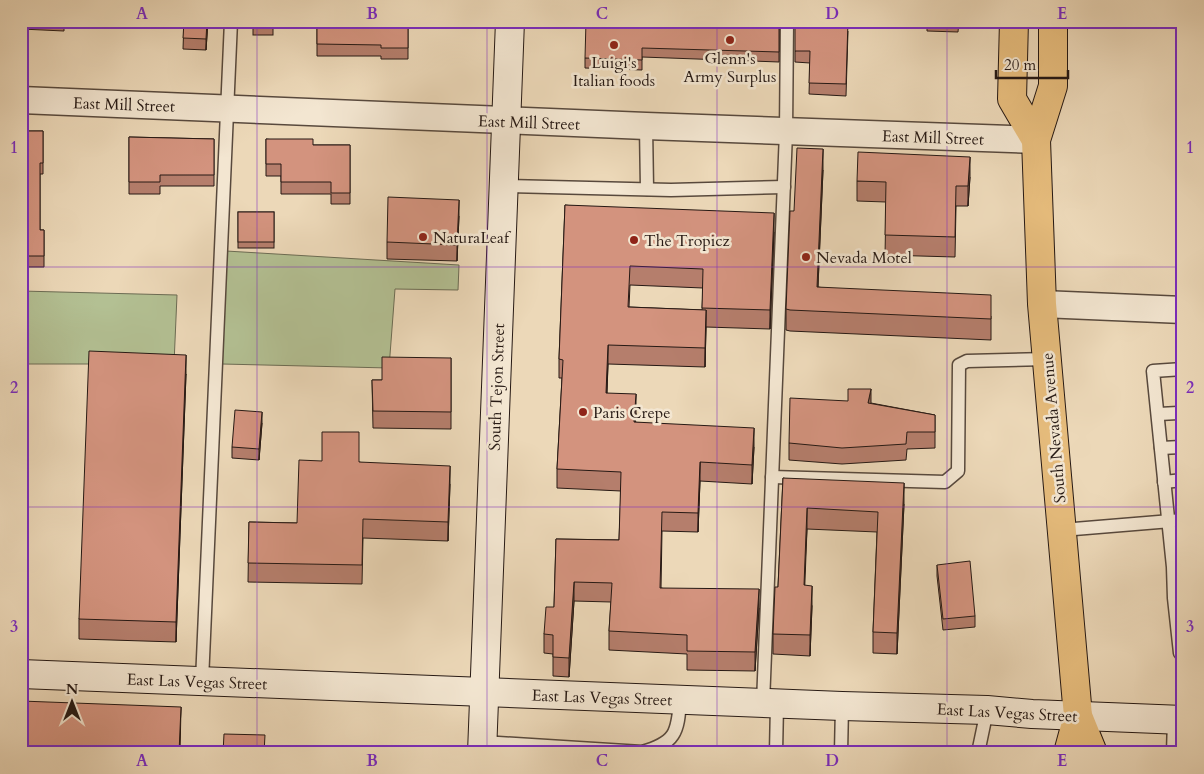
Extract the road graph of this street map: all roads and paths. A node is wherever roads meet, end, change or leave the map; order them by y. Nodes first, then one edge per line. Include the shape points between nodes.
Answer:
1 (231, 21) edge
2 (510, 21) edge
3 (787, 21) edge
4 (1014, 21) edge
5 (1053, 21) edge
6 (21, 100) edge
7 (228, 108) junction
8 (506, 121) junction
9 (646, 126) junction
10 (786, 132) junction
11 (1036, 140) junction
12 (503, 186) junction
13 (784, 187) junction
14 (647, 189) junction
15 (1042, 304) junction
16 (1183, 310) edge
17 (1047, 359) junction
18 (1183, 369) edge
19 (1178, 413) edge
20 (1159, 414) junction
21 (1181, 447) dead end
22 (1161, 448) junction
23 (772, 477) junction
24 (1183, 480) edge
25 (1164, 482) junction
26 (1183, 520) edge
27 (1168, 521) junction
28 (1062, 530) junction
29 (1178, 566) edge
30 (1179, 598) edge
31 (1183, 653) edge
32 (21, 674) edge
33 (202, 681) junction
34 (485, 692) junction
35 (680, 700) junction
36 (770, 703) junction
37 (842, 706) junction
38 (987, 710) junction
39 (1078, 716) junction
40 (1178, 720) edge
41 (482, 748) edge
42 (776, 753) edge
43 (841, 753) edge
44 (978, 753) edge
45 (1068, 753) edge
46 (1093, 753) edge
47 (1173, 753) edge

1 - 7 lane
2 - 8 street, South Tejon Street
3 - 10 lane
4 - 11 main road, South Nevada Avenue via 1012,99
5 - 11 main road, South Nevada Avenue via 1054,86
6 - 7 street, East Mill Street
7 - 8 street, East Mill Street
7 - 33 lane
8 - 9 street, East Mill Street
8 - 12 street, South Tejon Street
9 - 10 street, East Mill Street
9 - 14 lane
10 - 11 street, East Mill Street
10 - 13 lane
11 - 15 main road, South Nevada Avenue
12 - 14 lane
12 - 34 street, South Tejon Street
13 - 14 lane
13 - 23 lane
15 - 16 street
15 - 17 main road, South Nevada Avenue
17 - 23 lane via 967,361 959,365 958,471 945,482
17 - 28 main road, South Nevada Avenue
18 - 20 lane via 1154,371
19 - 20 lane
20 - 22 lane
21 - 22 lane
22 - 25 lane
23 - 36 lane
24 - 25 lane
25 - 27 lane
26 - 27 lane
27 - 28 lane
27 - 29 lane
28 - 39 main road, South Nevada Avenue
29 - 30 lane
30 - 31 lane via 1180,653
32 - 33 street, East Las Vegas Street
33 - 34 street, East Las Vegas Street
34 - 35 street, East Las Vegas Street
34 - 41 street, South Tejon Street
35 - 36 street, East Las Vegas Street
35 - 41 lane via 672,738 659,748 642,752
36 - 37 street, East Las Vegas Street
36 - 42 lane
37 - 38 street, East Las Vegas Street
37 - 43 lane
38 - 39 street, East Las Vegas Street
38 - 44 lane
39 - 40 street, East Las Vegas Street
39 - 45 main road, South Nevada Avenue
39 - 46 main road, South Nevada Avenue
40 - 47 lane

